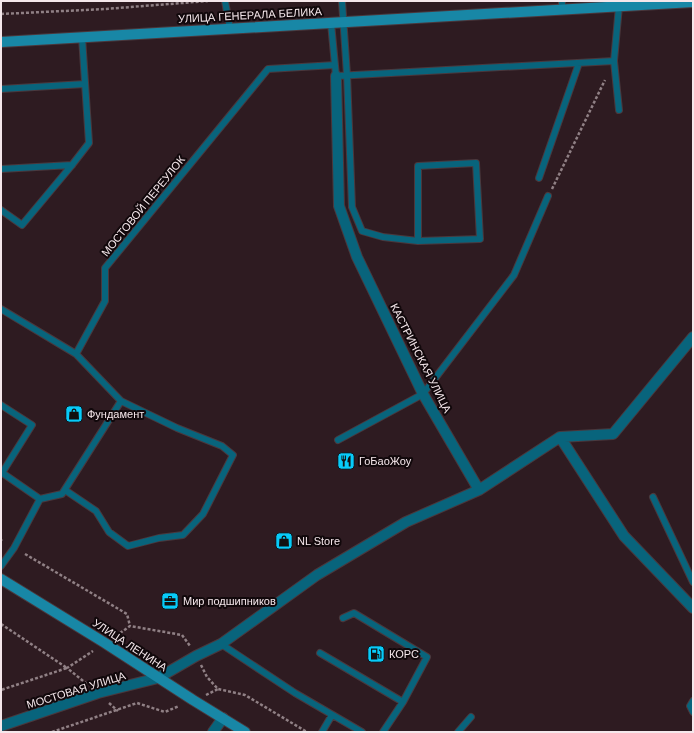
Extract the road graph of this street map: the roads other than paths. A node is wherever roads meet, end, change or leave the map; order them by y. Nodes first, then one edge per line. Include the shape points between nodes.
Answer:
1 (225, 1) edge
2 (342, 1) edge
3 (693, 2) edge
4 (562, 5) edge
5 (619, 6) junction
6 (343, 22) junction
7 (331, 23) junction
8 (230, 29) junction
9 (82, 38) junction
10 (1, 42) edge
11 (614, 61) junction
12 (578, 63) junction
13 (336, 71) junction
14 (347, 75) junction
15 (85, 84) junction
16 (1, 89) edge
17 (619, 110) dead end
18 (72, 165) junction
19 (1, 169) edge
20 (539, 178) dead end
21 (548, 196) road end
22 (1, 210) edge
23 (418, 241) junction
24 (1, 309) edge
25 (693, 337) edge
26 (76, 354) junction
27 (423, 394) junction
28 (121, 401) junction
29 (1, 405) edge
30 (560, 437) junction
31 (338, 440) dead end
32 (2, 473) edge
33 (65, 490) junction
34 (479, 490) junction
35 (652, 497) dead end
36 (40, 499) junction
37 (1, 566) edge
38 (1, 579) edge
39 (693, 582) edge
40 (693, 608) edge
41 (342, 618) dead end
42 (221, 644) junction
43 (320, 653) dead end
44 (158, 678) junction
45 (693, 701) edge
46 (403, 702) junction
47 (693, 712) edge
48 (332, 715) junction
49 (471, 717) dead end
50 (223, 718) junction
51 (1, 726) edge
52 (213, 732) edge
53 (245, 732) edge
54 (322, 732) edge
55 (362, 732) edge
56 (383, 732) edge
57 (458, 732) edge

1 - 8 lane
2 - 6 lane
3 - 5 main road, УЛИЦА ГЕНЕРАЛА БЕЛИКА
4 - 5 main road, УЛИЦА ГЕНЕРАЛА БЕЛИКА
4 - 6 main road, УЛИЦА ГЕНЕРАЛА БЕЛИКА
5 - 11 lane
6 - 7 main road, УЛИЦА ГЕНЕРАЛА БЕЛИКА
6 - 14 lane
7 - 8 main road, УЛИЦА ГЕНЕРАЛА БЕЛИКА
7 - 13 lane, КАСТРИНСКАЯ УЛИЦА
8 - 9 main road, УЛИЦА ГЕНЕРАЛА БЕЛИКА
9 - 10 main road, УЛИЦА ГЕНЕРАЛА БЕЛИКА
9 - 15 lane
11 - 12 lane, МОСТОВОЙ ПЕРЕУЛОК
11 - 17 lane
12 - 14 lane, МОСТОВОЙ ПЕРЕУЛОК
12 - 20 lane
13 - 14 lane, МОСТОВОЙ ПЕРЕУЛОК
13 - 26 lane, МОСТОВОЙ ПЕРЕУЛОК via 268,69 105,268 105,301
13 - 27 street, КАСТРИНСКАЯ УЛИЦА via 339,206 357,257
14 - 23 lane via 352,207 362,231 383,237
15 - 16 lane
15 - 18 lane via 89,143
18 - 19 lane
18 - 22 lane via 22,225
21 - 27 lane via 514,275
23 - 23 lane via 480,239 476,163 418,166
24 - 26 lane
25 - 30 street via 613,434
26 - 28 lane
27 - 31 lane
27 - 34 street, КАСТРИНСКАЯ УЛИЦА
28 - 33 lane
28 - 33 lane via 222,446 233,455 203,514 182,535 128,546 109,532 96,511
29 - 32 lane via 32,425
30 - 34 street
30 - 40 street via 624,536
32 - 36 lane
33 - 36 lane via 62,494
34 - 42 street, МОСТОВАЯ УЛИЦА via 406,522 317,575
35 - 39 lane
36 - 37 lane via 14,548
38 - 44 main road, УЛИЦА ЛЕНИНА
41 - 46 lane via 354,613 428,657
42 - 44 street, МОСТОВАЯ УЛИЦА
42 - 48 lane
43 - 46 lane
44 - 50 main road, УЛИЦА ЛЕНИНА
44 - 51 street, МОСТОВАЯ УЛИЦА via 98,693
45 - 47 lane via 690,706
46 - 56 lane
48 - 54 lane
48 - 55 lane
49 - 57 lane
50 - 52 street
50 - 53 main road, УЛИЦА ЛЕНИНА

